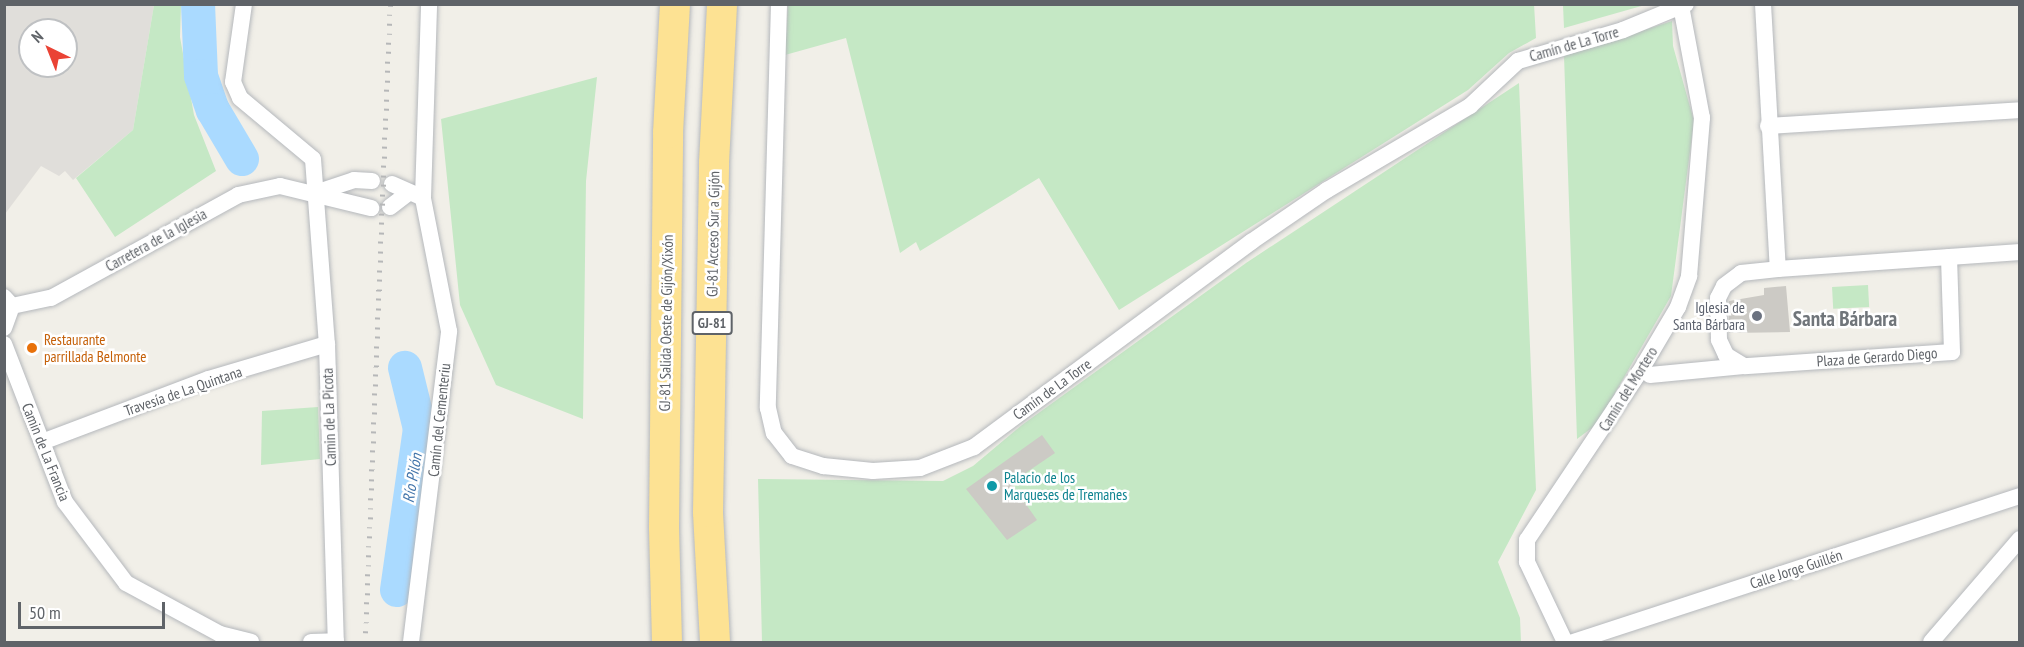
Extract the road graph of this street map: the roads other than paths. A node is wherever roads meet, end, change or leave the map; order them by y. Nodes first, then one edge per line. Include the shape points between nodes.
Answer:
1 (244, 4) edge
2 (429, 4) edge
3 (675, 4) edge
4 (722, 4) edge
5 (779, 4) edge
6 (1763, 4) edge
7 (1683, 5) edge
8 (2019, 110) edge
9 (1768, 126) junction
10 (372, 182) dead end
11 (392, 184) dead end
12 (315, 192) junction
13 (414, 196) junction
14 (390, 207) dead end
15 (371, 208) dead end
16 (2019, 252) edge
17 (1949, 257) junction
18 (1778, 269) junction
19 (8, 302) edge
20 (4, 328) edge
21 (4, 344) edge
22 (327, 344) junction
23 (1744, 366) junction
24 (1650, 375) dead end
25 (42, 442) junction
26 (2019, 496) edge
27 (2019, 539) edge
28 (251, 642) edge
29 (311, 642) edge
30 (336, 642) edge
31 (411, 642) edge
32 (668, 642) edge
33 (715, 642) edge
34 (1565, 642) edge
35 (1573, 642) edge
36 (1931, 642) edge

1 - 12 street, Camin de La Picota via 233,82 247,104 313,159
2 - 13 street, Camín del Cementeriu
3 - 32 highway, GJ-81 Salida Oeste de Gijón/Xixón via 668,157 664,527
4 - 33 highway, GJ-81 Acceso Sur a Gijón / GJ-81 via 714,164 708,512
5 - 7 street, Camín de La Torre via 768,408 774,433 792,456 823,466 873,471 920,468 974,447 1251,242 1327,190 1470,105 1518,61 1623,30
6 - 9 street
7 - 34 street, Camín del Mortero via 1702,118 1689,276 1678,307 1640,373 1527,540 1527,562
8 - 9 street
9 - 18 street
10 - 12 street, Carretera de la Iglesia via 354,180
11 - 13 street
12 - 15 street, Carretera de la Iglesia
12 - 19 street, Carretera de la Iglesia via 280,186 238,195 51,298
12 - 22 street, Camin de La Picota
13 - 14 street
13 - 31 street, Camín del Cementeriu via 449,331
16 - 17 street
17 - 18 street
17 - 23 street, Plaza de Gerardo Diego via 1952,352
18 - 23 street via 1741,273 1724,286 1718,298 1719,340 1726,356
19 - 20 street
21 - 25 street, Camin de La Francia
22 - 25 street, Travesía de La Quintana via 209,379
22 - 30 street, Camin de La Picota
23 - 24 street, Plaza de Gerardo Diego
25 - 28 street, Camin de La Francia via 65,502 126,583 220,634
26 - 35 street, Calle Jorge Guillén
27 - 36 street
29 - 30 street

